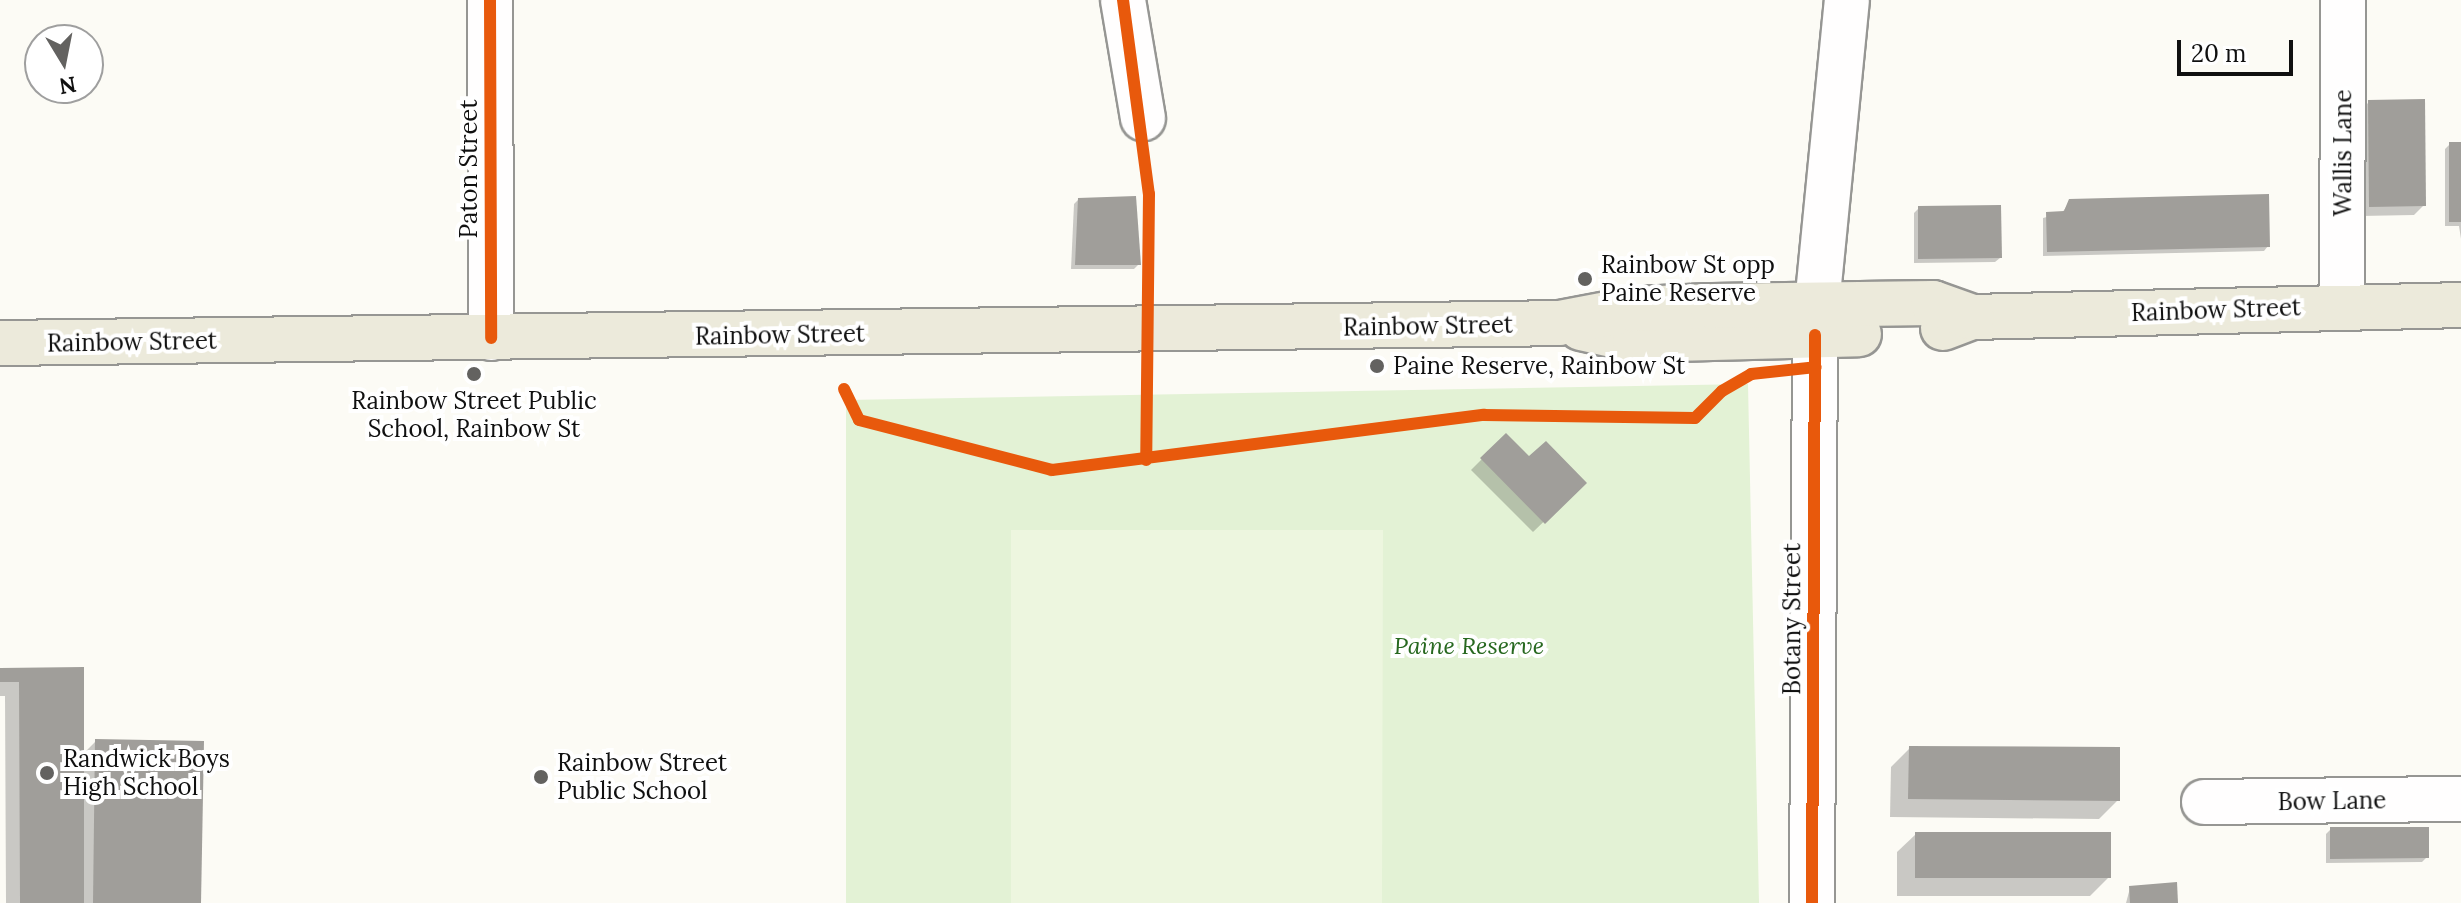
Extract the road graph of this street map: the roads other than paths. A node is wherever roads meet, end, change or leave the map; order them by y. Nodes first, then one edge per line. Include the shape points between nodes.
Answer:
1 (490, 0) edge
2 (1123, 0) edge
3 (1847, 0) edge
4 (2343, 0) edge
5 (1143, 118) dead end
6 (2461, 305) edge
7 (2342, 307) junction
8 (1816, 320) junction
9 (491, 338) junction
10 (0, 343) edge
11 (2461, 799) edge
12 (2204, 802) dead end
13 (1812, 903) edge

1 - 9 street, Paton Street
2 - 5 street
3 - 8 street, Botany Street
4 - 7 street, Wallis Lane
6 - 7 main road, Rainbow Street
7 - 8 main road, Rainbow Street via 1972,317 1928,333
8 - 9 main road, Rainbow Street via 1633,309 1559,323
8 - 13 street, Botany Street
9 - 10 main road, Rainbow Street
11 - 12 street, Bow Lane

